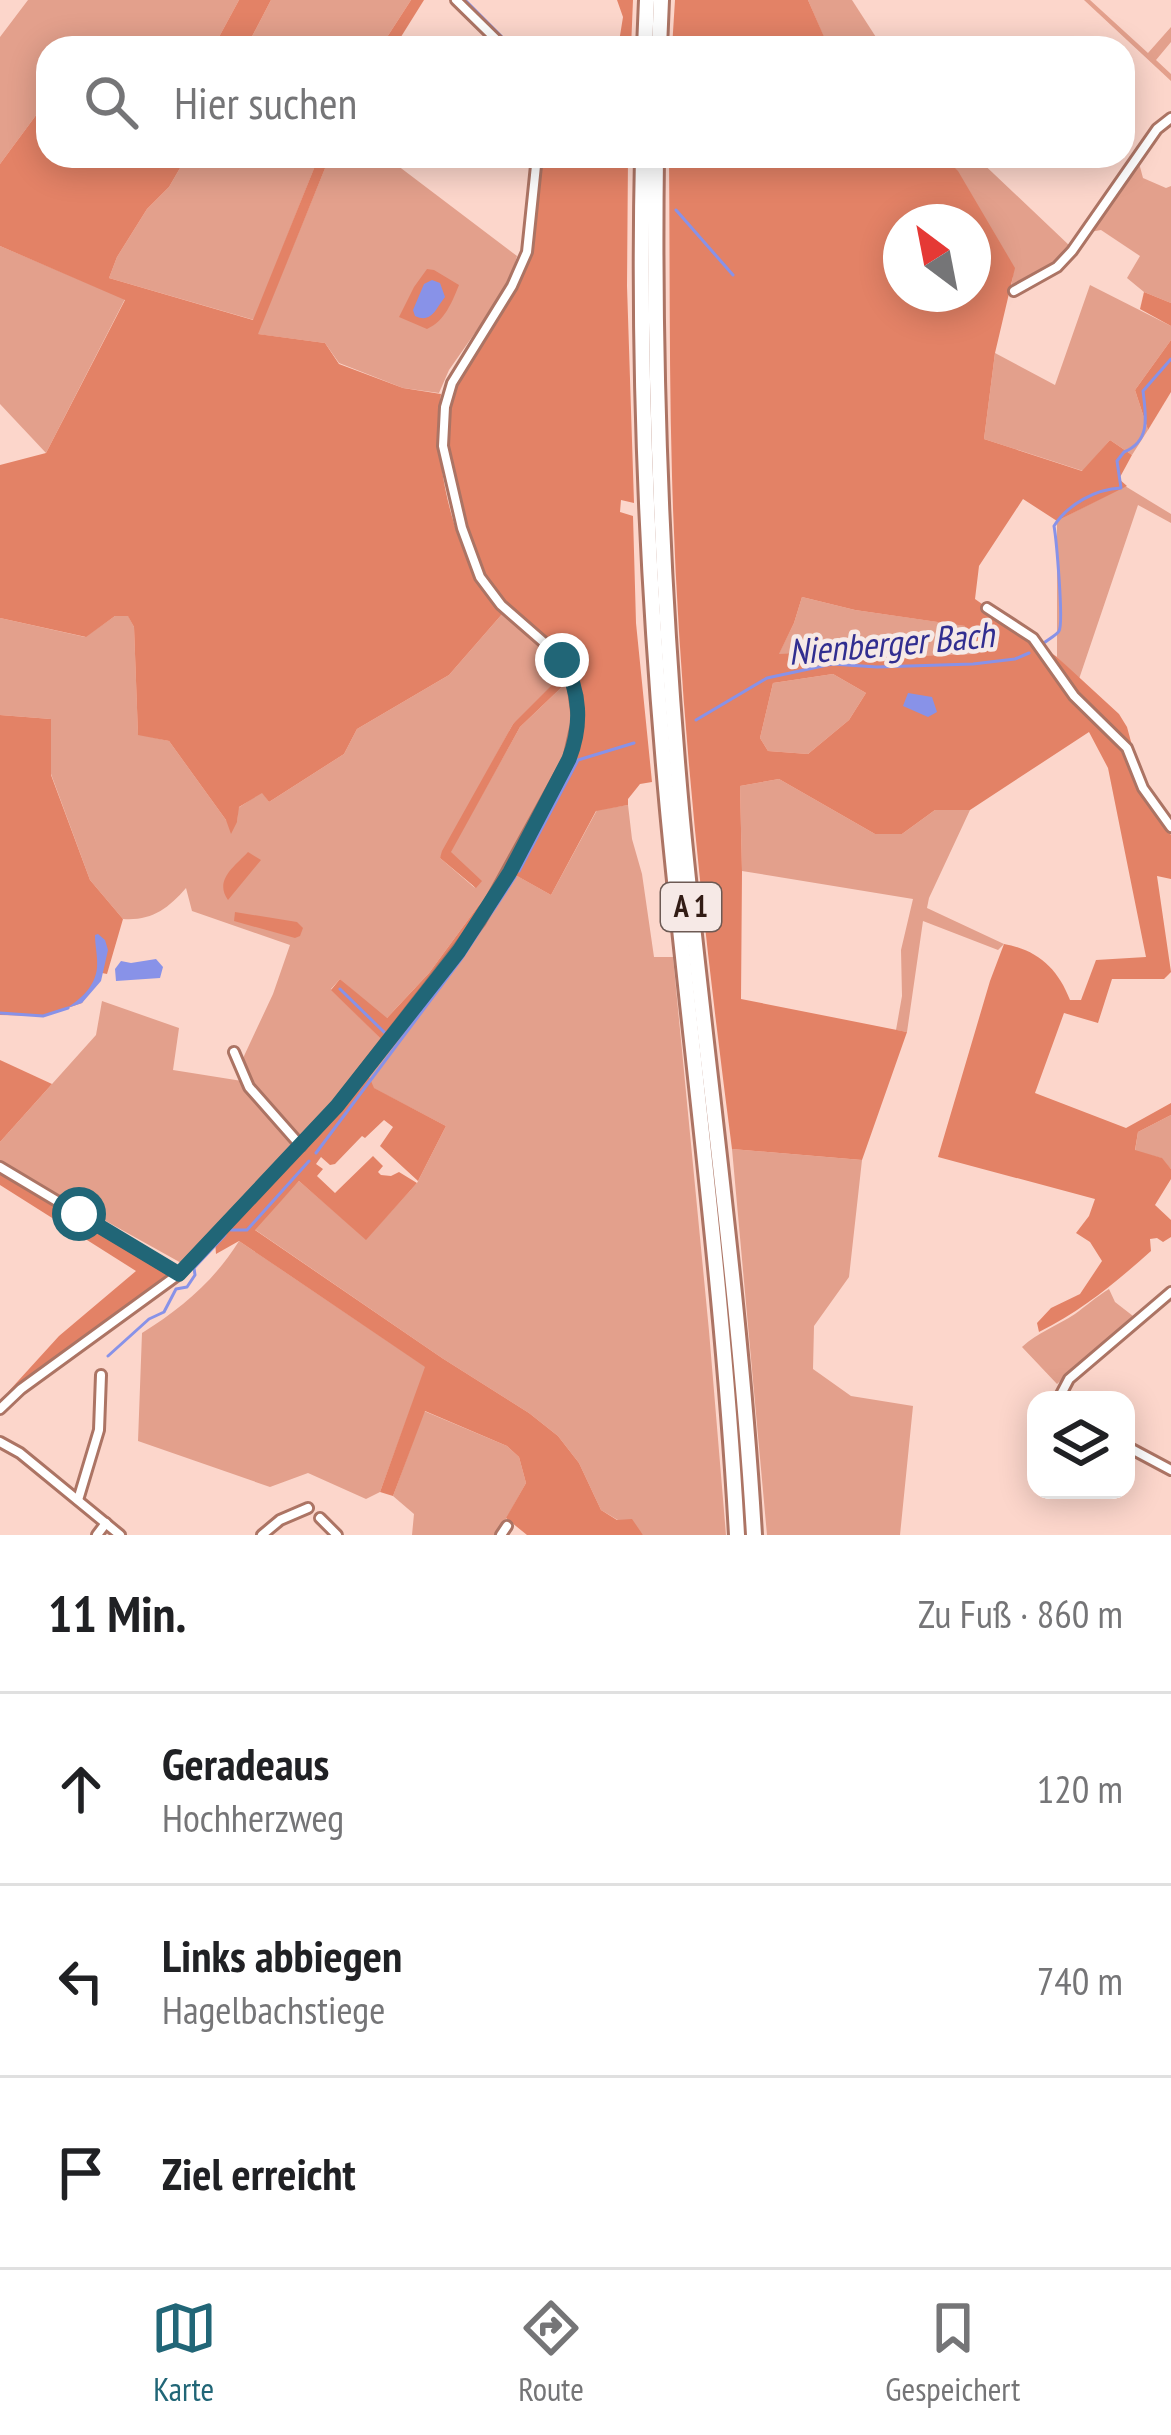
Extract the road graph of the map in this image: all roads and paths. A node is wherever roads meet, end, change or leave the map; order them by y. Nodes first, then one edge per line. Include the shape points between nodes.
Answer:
1 (456, 0) edge
2 (647, 0) edge
3 (661, 0) edge
4 (493, 36) edge
5 (646, 36) edge
6 (660, 36) edge
7 (1171, 118) edge
8 (1135, 161) edge
9 (536, 168) edge
10 (643, 168) edge
11 (656, 168) edge
12 (1130, 168) edge
13 (1015, 291) dead end
14 (655, 517) junction
15 (987, 608) dead end
16 (1171, 826) edge
17 (234, 1052) dead end
18 (301, 1146) junction
19 (0, 1167) edge
20 (179, 1274) junction
21 (1171, 1292) edge
22 (101, 1376) dead end
23 (1063, 1391) edge
24 (0, 1408) edge
25 (0, 1442) edge
26 (1135, 1451) edge
27 (1171, 1470) edge
28 (78, 1500) junction
29 (308, 1508) dead end
30 (320, 1519) dead end
31 (106, 1523) junction
32 (507, 1526) dead end
33 (97, 1535) edge
34 (120, 1535) edge
35 (262, 1535) edge
36 (337, 1535) edge
37 (501, 1535) edge
38 (737, 1535) edge
39 (754, 1535) edge

1 - 4 street
2 - 5 highway
3 - 6 highway
7 - 8 street
9 - 18 street via 524,263 452,383 442,432 480,577 568,670 578,705 574,747 480,921
10 - 14 highway, A 1
11 - 14 highway, A 1
12 - 13 street via 1072,251
14 - 38 highway, A 1 via 668,805
14 - 39 highway, A 1
15 - 16 street via 1033,638 1074,696 1127,748
17 - 18 street via 249,1087
18 - 20 street
19 - 20 street
20 - 24 street
21 - 23 street
22 - 28 street via 99,1430
25 - 28 street
26 - 27 street
28 - 31 street
29 - 35 street
30 - 36 street
31 - 33 street
31 - 34 street
32 - 37 street

